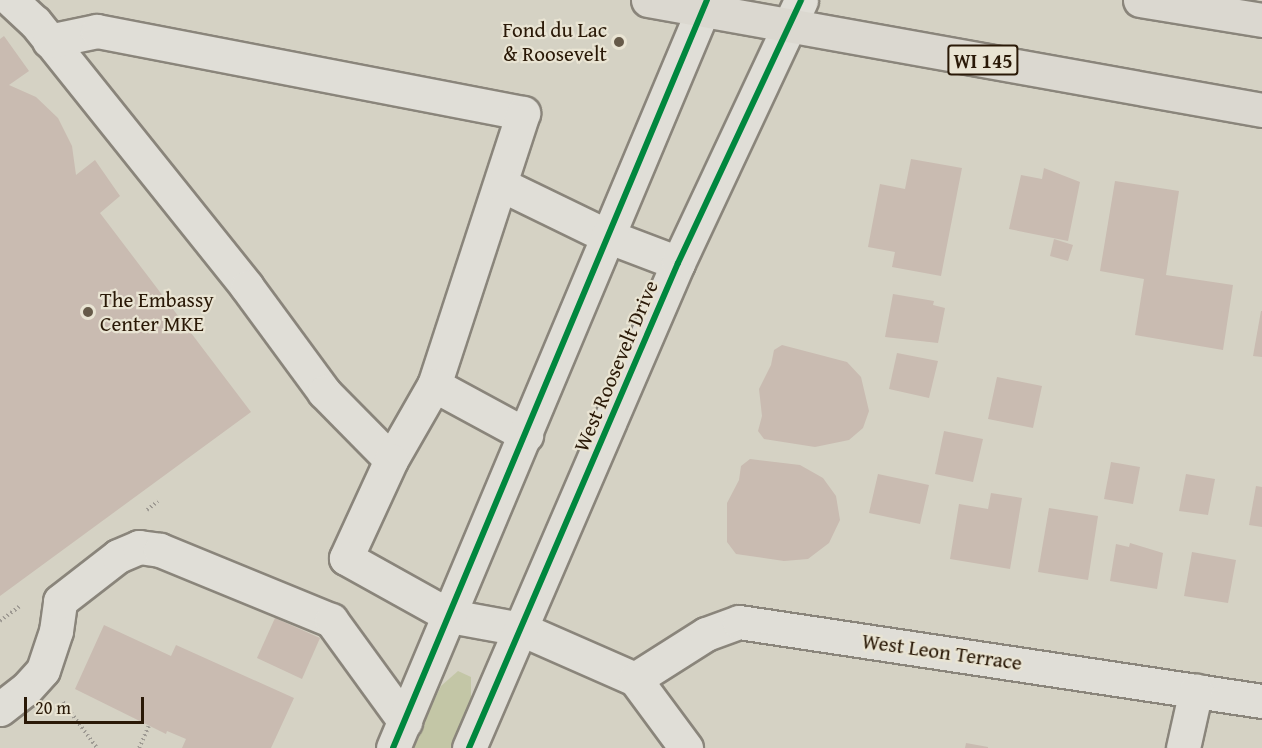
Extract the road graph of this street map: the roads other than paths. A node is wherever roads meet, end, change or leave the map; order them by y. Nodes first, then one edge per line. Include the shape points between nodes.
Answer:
1 (11, 0) edge
2 (648, 0) edge
3 (1140, 0) edge
4 (705, 4) edge
5 (795, 13) edge
6 (1262, 20) edge
7 (49, 41) junction
8 (1262, 110) edge
9 (502, 185) junction
10 (607, 236) junction
11 (678, 263) junction
12 (434, 385) junction
13 (526, 435) junction
14 (391, 460) junction
15 (450, 616) junction
16 (521, 629) junction
17 (635, 679) junction
18 (1196, 690) junction
19 (1262, 701) edge
20 (0, 709) edge
21 (399, 735) edge
22 (470, 748) edge
23 (686, 748) edge
24 (1183, 748) edge

1 - 7 street
2 - 4 main road, WI 145
3 - 6 main road
4 - 5 main road, WI 145
4 - 10 street
5 - 8 main road, WI 145
5 - 11 street, West Roosevelt Drive
7 - 9 street via 97,31 523,112
7 - 14 street via 247,287 324,392
9 - 10 street
9 - 12 street
10 - 11 street
10 - 13 street
11 - 16 street, West Roosevelt Drive
12 - 13 street
12 - 14 street
13 - 15 street
14 - 15 street via 346,558
15 - 16 street
15 - 21 street
16 - 17 street
16 - 22 street, West Roosevelt Drive
17 - 18 street, West Leon Terrace via 706,634 739,622
17 - 23 street
18 - 19 street, West Leon Terrace
18 - 24 street
20 - 21 street via 42,670 56,631 60,601 118,556 139,547 160,550 331,620

